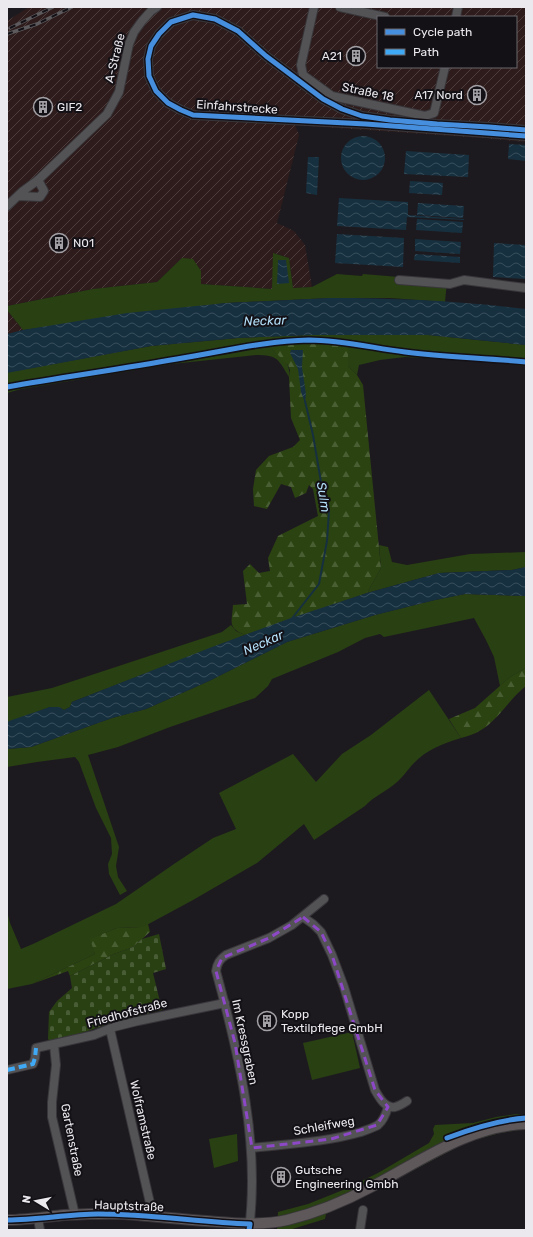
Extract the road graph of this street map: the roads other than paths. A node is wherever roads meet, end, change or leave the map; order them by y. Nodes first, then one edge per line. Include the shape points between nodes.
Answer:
1 (158, 7) edge
2 (314, 7) edge
3 (340, 7) edge
4 (380, 16) edge
5 (445, 68) edge
6 (526, 130) edge
7 (526, 136) edge
8 (38, 180) junction
9 (18, 196) junction
10 (7, 206) edge
11 (399, 280) dead end
12 (526, 288) edge
13 (324, 899) dead end
14 (303, 917) junction
15 (225, 1003) junction
16 (110, 1029) junction
17 (54, 1045) junction
18 (7, 1070) edge
19 (407, 1101) dead end
20 (388, 1107) junction
21 (526, 1124) edge
22 (252, 1148) junction
23 (363, 1210) dead end
24 (75, 1215) junction
25 (153, 1216) junction
26 (38, 1219) junction
27 (7, 1220) edge
28 (250, 1227) edge
29 (40, 1230) edge
30 (360, 1230) edge

1 - 8 street, A-Straße via 142,20 134,32 119,92 107,114
2 - 5 street, Straße 18 via 301,65 303,75 332,96 425,116 434,112
3 - 4 street
6 - 7 street, Einfahrstrecke via 390,120 362,116 342,109 323,99 266,56 238,31 215,19 193,15 171,22 151,46 148,59 148,76 156,91 168,103 193,115
8 - 9 street, A-Straße
8 - 9 street via 44,191 40,197
9 - 10 street, A-Straße
11 - 12 street via 450,284 464,280
13 - 14 street, Im Kressgraben
14 - 15 street, Im Kressgraben via 269,938 218,962 216,971
14 - 20 street via 321,932 332,955 375,1090
15 - 16 street, Friedhofstraße via 144,1019
15 - 22 street, Im Kressgraben via 235,1042
16 - 17 street, Friedhofstraße
16 - 25 street, Wolframstraße
17 - 18 street, Friedhofstraße via 36,1048 33,1064
17 - 24 street, Gartenstraße via 56,1065 52,1117
19 - 20 street
20 - 22 street, Schleifweg via 386,1116 378,1125 367,1130 331,1139
21 - 28 main road, Hauptstraße via 465,1137 342,1201 305,1215
22 - 28 street, Im Kressgraben
23 - 30 street
24 - 25 main road, Hauptstraße
24 - 26 main road, Hauptstraße
25 - 28 main road, Hauptstraße
26 - 27 main road, Hauptstraße
26 - 29 street

